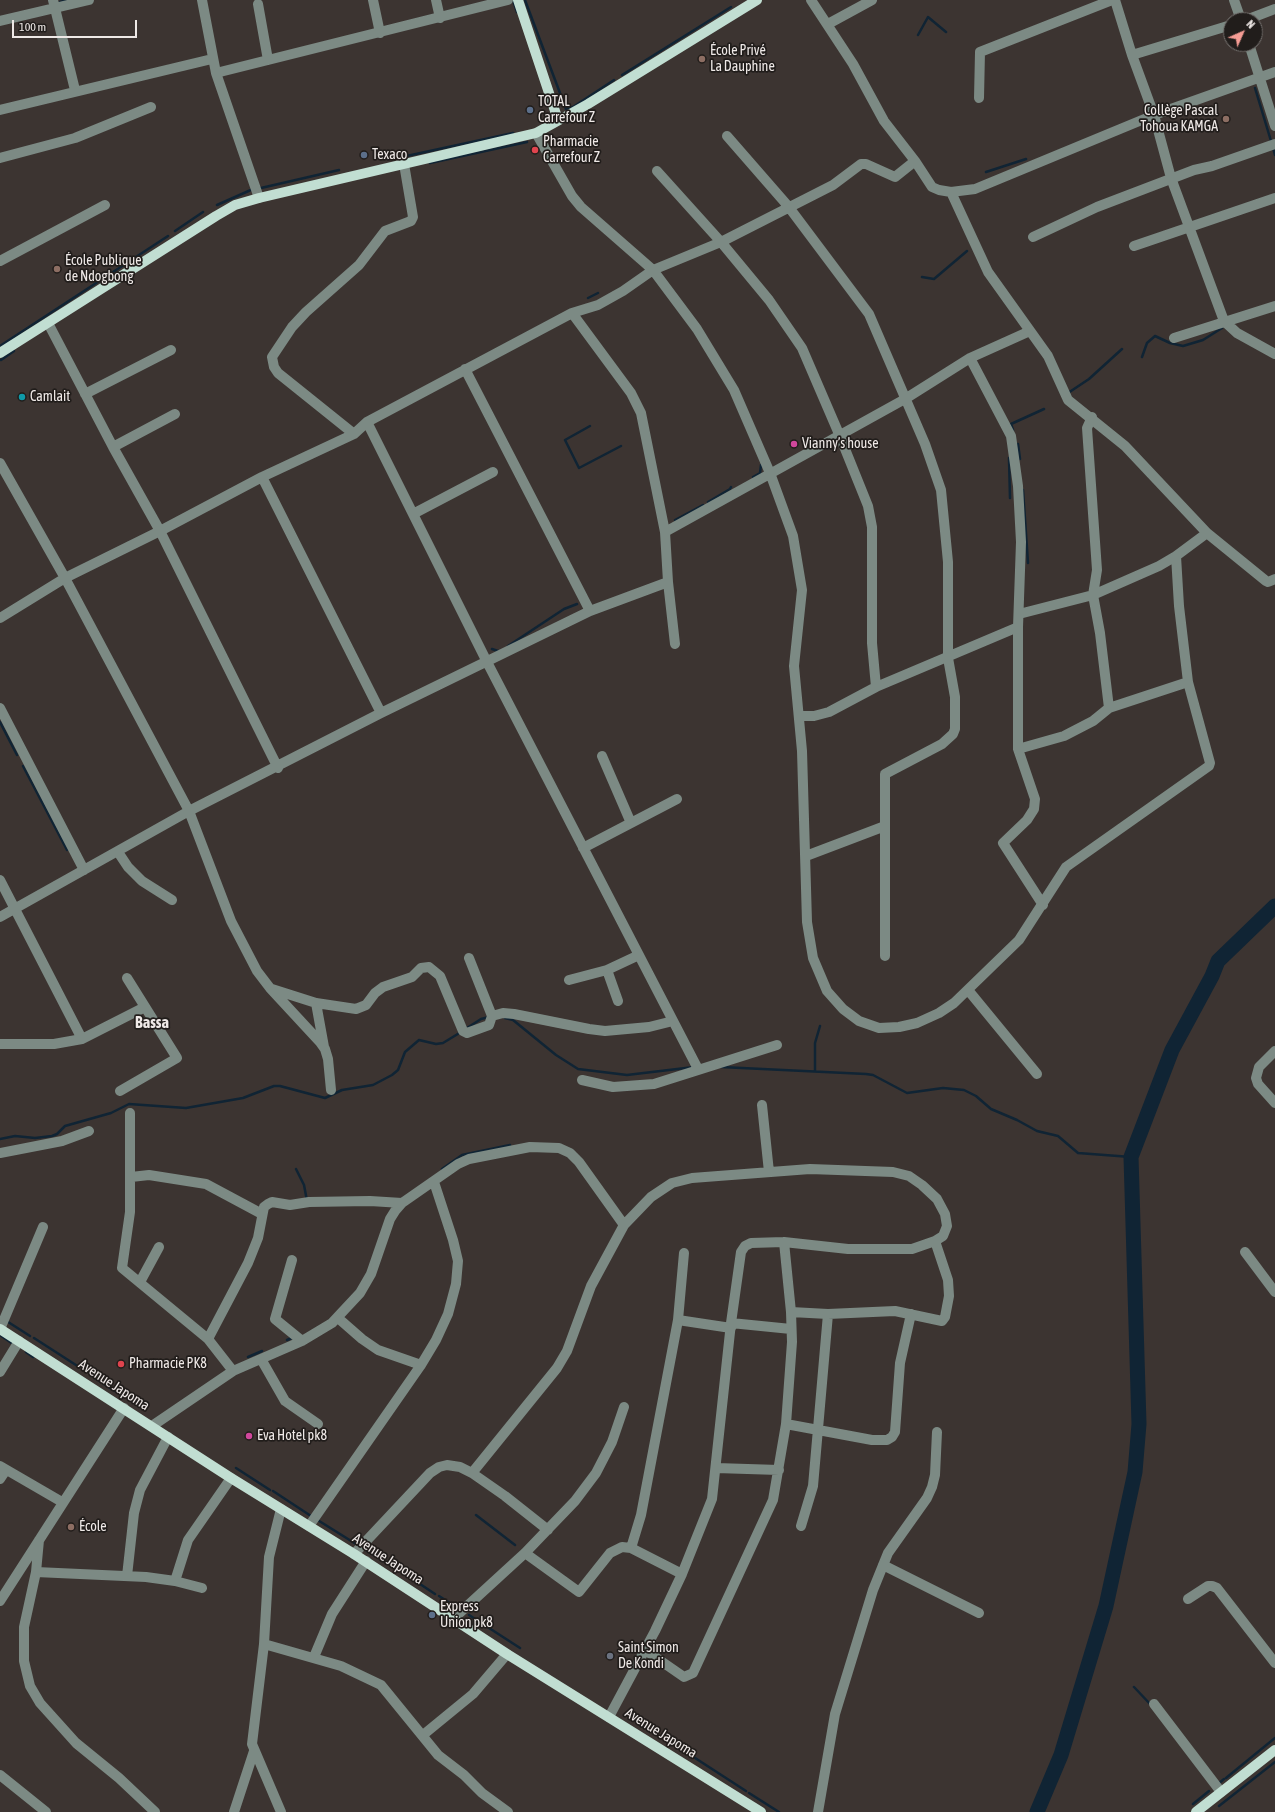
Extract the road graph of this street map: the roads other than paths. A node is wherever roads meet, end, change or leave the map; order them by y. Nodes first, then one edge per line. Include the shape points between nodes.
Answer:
1 (89, 0) edge
2 (202, 0) edge
3 (373, 0) edge
4 (436, 0) edge
5 (508, 0) edge
6 (518, 0) edge
7 (756, 0) edge
8 (811, 0) edge
9 (872, 0) edge
10 (1112, 0) edge
11 (1115, 0) edge
12 (1234, 0) edge
13 (54, 4) edge
14 (258, 4) dead end
15 (857, 4) edge
16 (1275, 9) edge
17 (1239, 12) edge
18 (1263, 14) edge
19 (440, 18) junction
20 (0, 21) edge
21 (828, 24) junction
22 (1223, 27) edge
23 (380, 33) junction
24 (1252, 52) edge
25 (1132, 55) junction
26 (212, 58) junction
27 (268, 60) junction
28 (1275, 72) edge
29 (216, 73) junction
30 (1260, 77) junction
31 (75, 90) junction
32 (979, 98) dead end
33 (151, 107) dead end
34 (0, 110) edge
35 (1154, 116) junction
36 (558, 120) junction
37 (1275, 126) edge
38 (536, 134) junction
39 (727, 136) dead end
40 (1275, 144) edge
41 (0, 158) edge
42 (915, 161) junction
43 (404, 164) junction
44 (657, 171) dead end
45 (1171, 178) junction
46 (951, 192) junction
47 (259, 198) junction
48 (1275, 198) edge
49 (105, 205) dead end
50 (788, 206) junction
51 (1189, 227) junction
52 (1033, 237) dead end
53 (722, 242) junction
54 (1134, 246) dead end
55 (0, 261) edge
56 (653, 270) junction
57 (1275, 306) edge
58 (572, 313) junction
59 (1224, 321) junction
60 (48, 323) junction
61 (1030, 331) junction
62 (1174, 338) dead end
63 (170, 350) dead end
64 (0, 353) edge
65 (1275, 354) edge
66 (970, 358) junction
67 (465, 370) junction
68 (85, 394) junction
69 (905, 399) junction
70 (175, 414) dead end
71 (1092, 417) junction
72 (367, 422) junction
73 (354, 434) junction
74 (839, 434) junction
75 (112, 447) junction
76 (0, 463) edge
77 (493, 472) dead end
78 (770, 473) junction
79 (262, 477) junction
80 (413, 514) junction
81 (160, 531) junction
82 (665, 532) junction
83 (1207, 533) junction
84 (1176, 556) junction
85 (65, 578) junction
86 (1275, 579) edge
87 (668, 582) junction
88 (1093, 595) junction
89 (590, 611) junction
90 (1019, 614) junction
91 (0, 618) edge
92 (1018, 627) junction
93 (675, 644) dead end
94 (948, 658) junction
95 (487, 662) junction
96 (1188, 682) junction
97 (876, 687) junction
98 (0, 708) edge
99 (1109, 708) junction
100 (382, 713) junction
101 (799, 716) junction
102 (1018, 749) junction
103 (602, 756) dead end
104 (278, 768) junction
105 (677, 799) dead end
106 (189, 811) junction
107 (631, 823) junction
108 (885, 826) junction
109 (583, 848) junction
110 (118, 852) junction
111 (806, 856) junction
112 (84, 870) junction
113 (0, 880) edge
114 (172, 900) dead end
115 (1043, 904) junction
116 (15, 909) junction
117 (0, 917) edge
118 (639, 955) junction
119 (885, 956) dead end
120 (469, 958) dead end
121 (607, 970) junction
122 (127, 978) dead end
123 (570, 980) dead end
124 (270, 988) junction
125 (968, 990) junction
126 (618, 1001) dead end
127 (316, 1003) junction
128 (145, 1007) junction
129 (492, 1016) junction
130 (673, 1021) junction
131 (82, 1039) junction
132 (0, 1044) edge
133 (777, 1045) dead end
134 (1275, 1052) edge
135 (328, 1059) junction
136 (698, 1069) junction
137 (1037, 1074) dead end
138 (582, 1080) dead end
139 (331, 1090) dead end
140 (120, 1091) dead end
141 (1275, 1103) edge
142 (762, 1105) dead end
143 (130, 1113) dead end
144 (89, 1130) dead end
145 (0, 1153) edge
146 (769, 1172) junction
147 (131, 1177) junction
148 (434, 1182) junction
149 (402, 1203) junction
150 (262, 1214) junction
151 (624, 1225) junction
152 (43, 1227) dead end
153 (935, 1241) junction
154 (784, 1242) junction
155 (159, 1248) dead end
156 (1244, 1252) dead end
157 (684, 1253) dead end
158 (292, 1260) dead end
159 (140, 1282) junction
160 (1275, 1292) edge
161 (791, 1312) junction
162 (828, 1314) junction
163 (911, 1314) junction
164 (338, 1318) junction
165 (678, 1320) junction
166 (731, 1326) junction
167 (0, 1329) edge
168 (792, 1329) junction
169 (208, 1339) junction
170 (19, 1341) junction
171 (302, 1342) junction
172 (261, 1359) junction
173 (421, 1365) junction
174 (233, 1371) junction
175 (0, 1372) edge
176 (624, 1407) dead end
177 (124, 1408) junction
178 (318, 1424) dead end
179 (786, 1424) junction
180 (152, 1426) junction
181 (818, 1430) junction
182 (937, 1432) dead end
183 (168, 1437) junction
184 (3, 1468) edge
185 (716, 1468) junction
186 (779, 1470) junction
187 (472, 1472) junction
188 (231, 1478) junction
189 (0, 1479) edge
190 (62, 1502) junction
191 (281, 1509) junction
192 (309, 1526) junction
193 (801, 1526) dead end
194 (548, 1530) junction
195 (39, 1540) junction
196 (631, 1548) junction
197 (524, 1553) junction
198 (354, 1554) junction
199 (366, 1561) junction
200 (883, 1564) junction
201 (36, 1572) junction
202 (682, 1574) junction
203 (126, 1576) junction
204 (175, 1581) junction
205 (202, 1588) dead end
206 (0, 1600) edge
207 (1188, 1600) dead end
208 (979, 1613) dead end
209 (453, 1619) junction
210 (264, 1644) junction
211 (645, 1650) junction
212 (507, 1654) junction
213 (314, 1657) junction
214 (1275, 1664) edge
215 (1154, 1704) dead end
216 (609, 1717) junction
217 (423, 1735) junction
218 (1275, 1750) edge
219 (254, 1751) junction
220 (0, 1775) edge
221 (1221, 1792) junction
222 (748, 1808) edge
223 (46, 1812) edge
224 (155, 1812) edge
225 (234, 1812) edge
226 (281, 1812) edge
227 (508, 1812) edge
228 (761, 1812) edge
229 (818, 1812) edge
230 (1196, 1812) edge

1 - 13 street
2 - 26 street
3 - 23 street
4 - 19 street
5 - 19 street
6 - 36 main road
7 - 36 main road
8 - 21 street
9 - 15 street
10 - 32 street via 980,52
11 - 25 street
12 - 17 street
13 - 20 street
13 - 31 street
14 - 27 street
15 - 21 street
16 - 18 street
19 - 23 street
21 - 42 street via 854,64 884,122
22 - 25 street
23 - 27 street
24 - 30 street
25 - 35 street
26 - 29 street
26 - 31 street
27 - 29 street
28 - 30 street
29 - 47 street
30 - 35 street
30 - 37 street
31 - 34 street
33 - 41 street via 75,138
35 - 45 street
35 - 46 street via 975,189
36 - 38 main road
38 - 43 main road
38 - 56 street via 581,207
39 - 50 street
40 - 45 street
42 - 46 street via 934,189
42 - 50 street via 895,177 861,164 833,185
43 - 47 main road
43 - 73 street via 413,217 411,221 386,231 359,266 320,298 297,322 272,357 278,373
44 - 53 street
45 - 51 street
45 - 52 street via 1097,207
46 - 61 street via 988,272
47 - 60 main road via 244,202 216,216
48 - 51 street
49 - 55 street
50 - 53 street
50 - 69 street via 872,319
51 - 54 street
51 - 59 street
53 - 56 street
53 - 74 street via 769,300 800,345
56 - 58 street via 598,305
56 - 78 street via 697,329 734,390
57 - 59 street
58 - 67 street
58 - 82 street via 636,400 641,413
59 - 62 street
59 - 65 street via 1237,333
60 - 64 main road
60 - 68 street
61 - 66 street
61 - 71 street via 1048,356 1068,400
63 - 68 street
66 - 69 street
66 - 90 street via 1007,426 1013,445 1021,542
67 - 72 street
67 - 89 street
68 - 75 street
69 - 74 street
69 - 94 street via 925,444 943,500 948,562
70 - 75 street
71 - 83 street via 1135,455
71 - 88 street via 1087,428 1097,570
72 - 73 street
72 - 80 street
73 - 79 street
74 - 78 street
74 - 97 street via 866,500 872,527 872,643
75 - 81 street
76 - 85 street
77 - 80 street
78 - 82 street
78 - 101 street via 793,536 801,580 794,666
79 - 81 street
79 - 100 street
80 - 95 street
81 - 85 street
81 - 104 street
82 - 87 street
83 - 84 street
83 - 86 street via 1266,581
84 - 88 street
84 - 96 street
85 - 91 street
85 - 106 street
87 - 89 street
87 - 93 street
88 - 90 street
88 - 99 street
89 - 95 street
90 - 92 street
92 - 94 street
92 - 102 street
94 - 97 street
94 - 108 street via 955,698 955,729 942,744 885,774
95 - 100 street
95 - 109 street
96 - 99 street
96 - 115 street via 1209,766 1066,867
97 - 101 street via 825,713
98 - 112 street
99 - 102 street via 1093,721 1064,736
100 - 104 street
101 - 111 street
102 - 115 street via 1035,800 1034,809 1021,828 1003,843
103 - 107 street
104 - 106 street
105 - 107 street
106 - 110 street
106 - 124 street via 231,921 257,971
107 - 109 street
108 - 111 street
108 - 119 street
109 - 118 street
110 - 112 street
110 - 114 street via 142,881
111 - 125 street via 807,922 812,958 827,991 843,1009 859,1021 879,1028 899,1027 917,1023 939,1013
112 - 116 street
113 - 116 street
115 - 125 street via 1019,940
116 - 117 street
116 - 131 street
118 - 121 street
118 - 130 street
120 - 129 street
121 - 123 street
121 - 126 street
122 - 128 street
124 - 127 street
124 - 135 street via 320,1042
125 - 137 street
127 - 129 street via 362,1008 383,987 412,977 421,968 429,966 440,976 465,1033 489,1025
127 - 135 street
128 - 131 street
128 - 140 street via 177,1058
129 - 130 street via 514,1014 605,1031 649,1027
130 - 136 street
131 - 132 street via 54,1044
133 - 136 street
134 - 141 street via 1259,1067 1256,1078 1258,1084
135 - 139 street
136 - 138 street via 672,1080 654,1084 613,1087
142 - 146 street
143 - 147 street
144 - 145 street via 62,1141
146 - 151 street via 692,1178 672,1183 652,1197
146 - 153 street via 810,1169 893,1172 909,1176 936,1199 945,1214 947,1226 943,1236
147 - 150 street via 149,1175 206,1184
147 - 159 street via 128,1234 122,1266
148 - 149 street
148 - 151 street via 458,1164 481,1156 530,1147 559,1148 570,1153 579,1162
148 - 173 street via 458,1261 456,1284 448,1314
149 - 150 street via 309,1202 290,1205 272,1202 264,1207
149 - 164 street via 390,1219 371,1274 360,1293
150 - 169 street via 258,1238 248,1263
151 - 187 street via 591,1286 557,1368
152 - 167 street
153 - 154 street via 912,1249 899,1250 848,1249
153 - 163 street via 948,1280 949,1296 945,1317 939,1321
154 - 161 street
154 - 166 street via 751,1243 741,1252
155 - 159 street
156 - 160 street
157 - 165 street
158 - 171 street via 274,1316
159 - 169 street
161 - 162 street
161 - 168 street
162 - 163 street via 886,1311
162 - 181 street
163 - 181 street via 900,1363 895,1432 892,1437 887,1440 872,1440
164 - 171 street
164 - 173 street via 378,1350
165 - 166 street
165 - 196 street via 641,1515
166 - 168 street
166 - 185 street
167 - 170 main road, Avenue Japoma
168 - 179 street
169 - 174 street
170 - 175 street
170 - 177 main road, Avenue Japoma
171 - 172 street
172 - 174 street
172 - 178 street via 285,1401
173 - 192 street
174 - 180 street
176 - 194 street via 612,1442 596,1473
177 - 180 main road, Avenue Japoma
177 - 190 street
179 - 181 street
179 - 186 street
180 - 183 main road, Avenue Japoma
181 - 193 street via 813,1486
182 - 200 street via 932,1487
183 - 188 main road, Avenue Japoma
183 - 203 street via 140,1490 131,1528
184 - 189 street
184 - 190 street
185 - 186 street
185 - 202 street via 712,1499
186 - 211 street via 770,1508 692,1673 684,1677
187 - 194 street
187 - 198 street via 447,1465 438,1467
188 - 191 main road, Avenue Japoma
188 - 204 street via 188,1540
190 - 195 street
191 - 192 main road, Avenue Japoma
191 - 210 street via 269,1557
192 - 198 main road, Avenue Japoma
194 - 197 street
195 - 201 street
195 - 206 street
196 - 197 street via 622,1547 610,1553 579,1592
196 - 202 street
197 - 209 street
198 - 199 main road, Avenue Japoma
199 - 209 main road, Avenue Japoma
199 - 213 street via 332,1614
200 - 208 street
200 - 229 street via 835,1714
201 - 203 street
201 - 224 street via 24,1627 24,1661 30,1686 40,1703 76,1743
202 - 211 street
203 - 204 street
204 - 205 street
207 - 214 street via 1208,1586 1217,1588
209 - 212 main road, Avenue Japoma
210 - 213 street
210 - 219 street via 260,1693 252,1735
211 - 216 street
212 - 216 main road, Avenue Japoma
212 - 217 street via 473,1694
213 - 217 street via 381,1684
215 - 221 street
216 - 222 main road, Avenue Japoma
217 - 227 street via 438,1755
218 - 221 main road
219 - 225 street
219 - 226 street
220 - 223 street
221 - 230 main road
222 - 228 main road, Avenue Japoma

